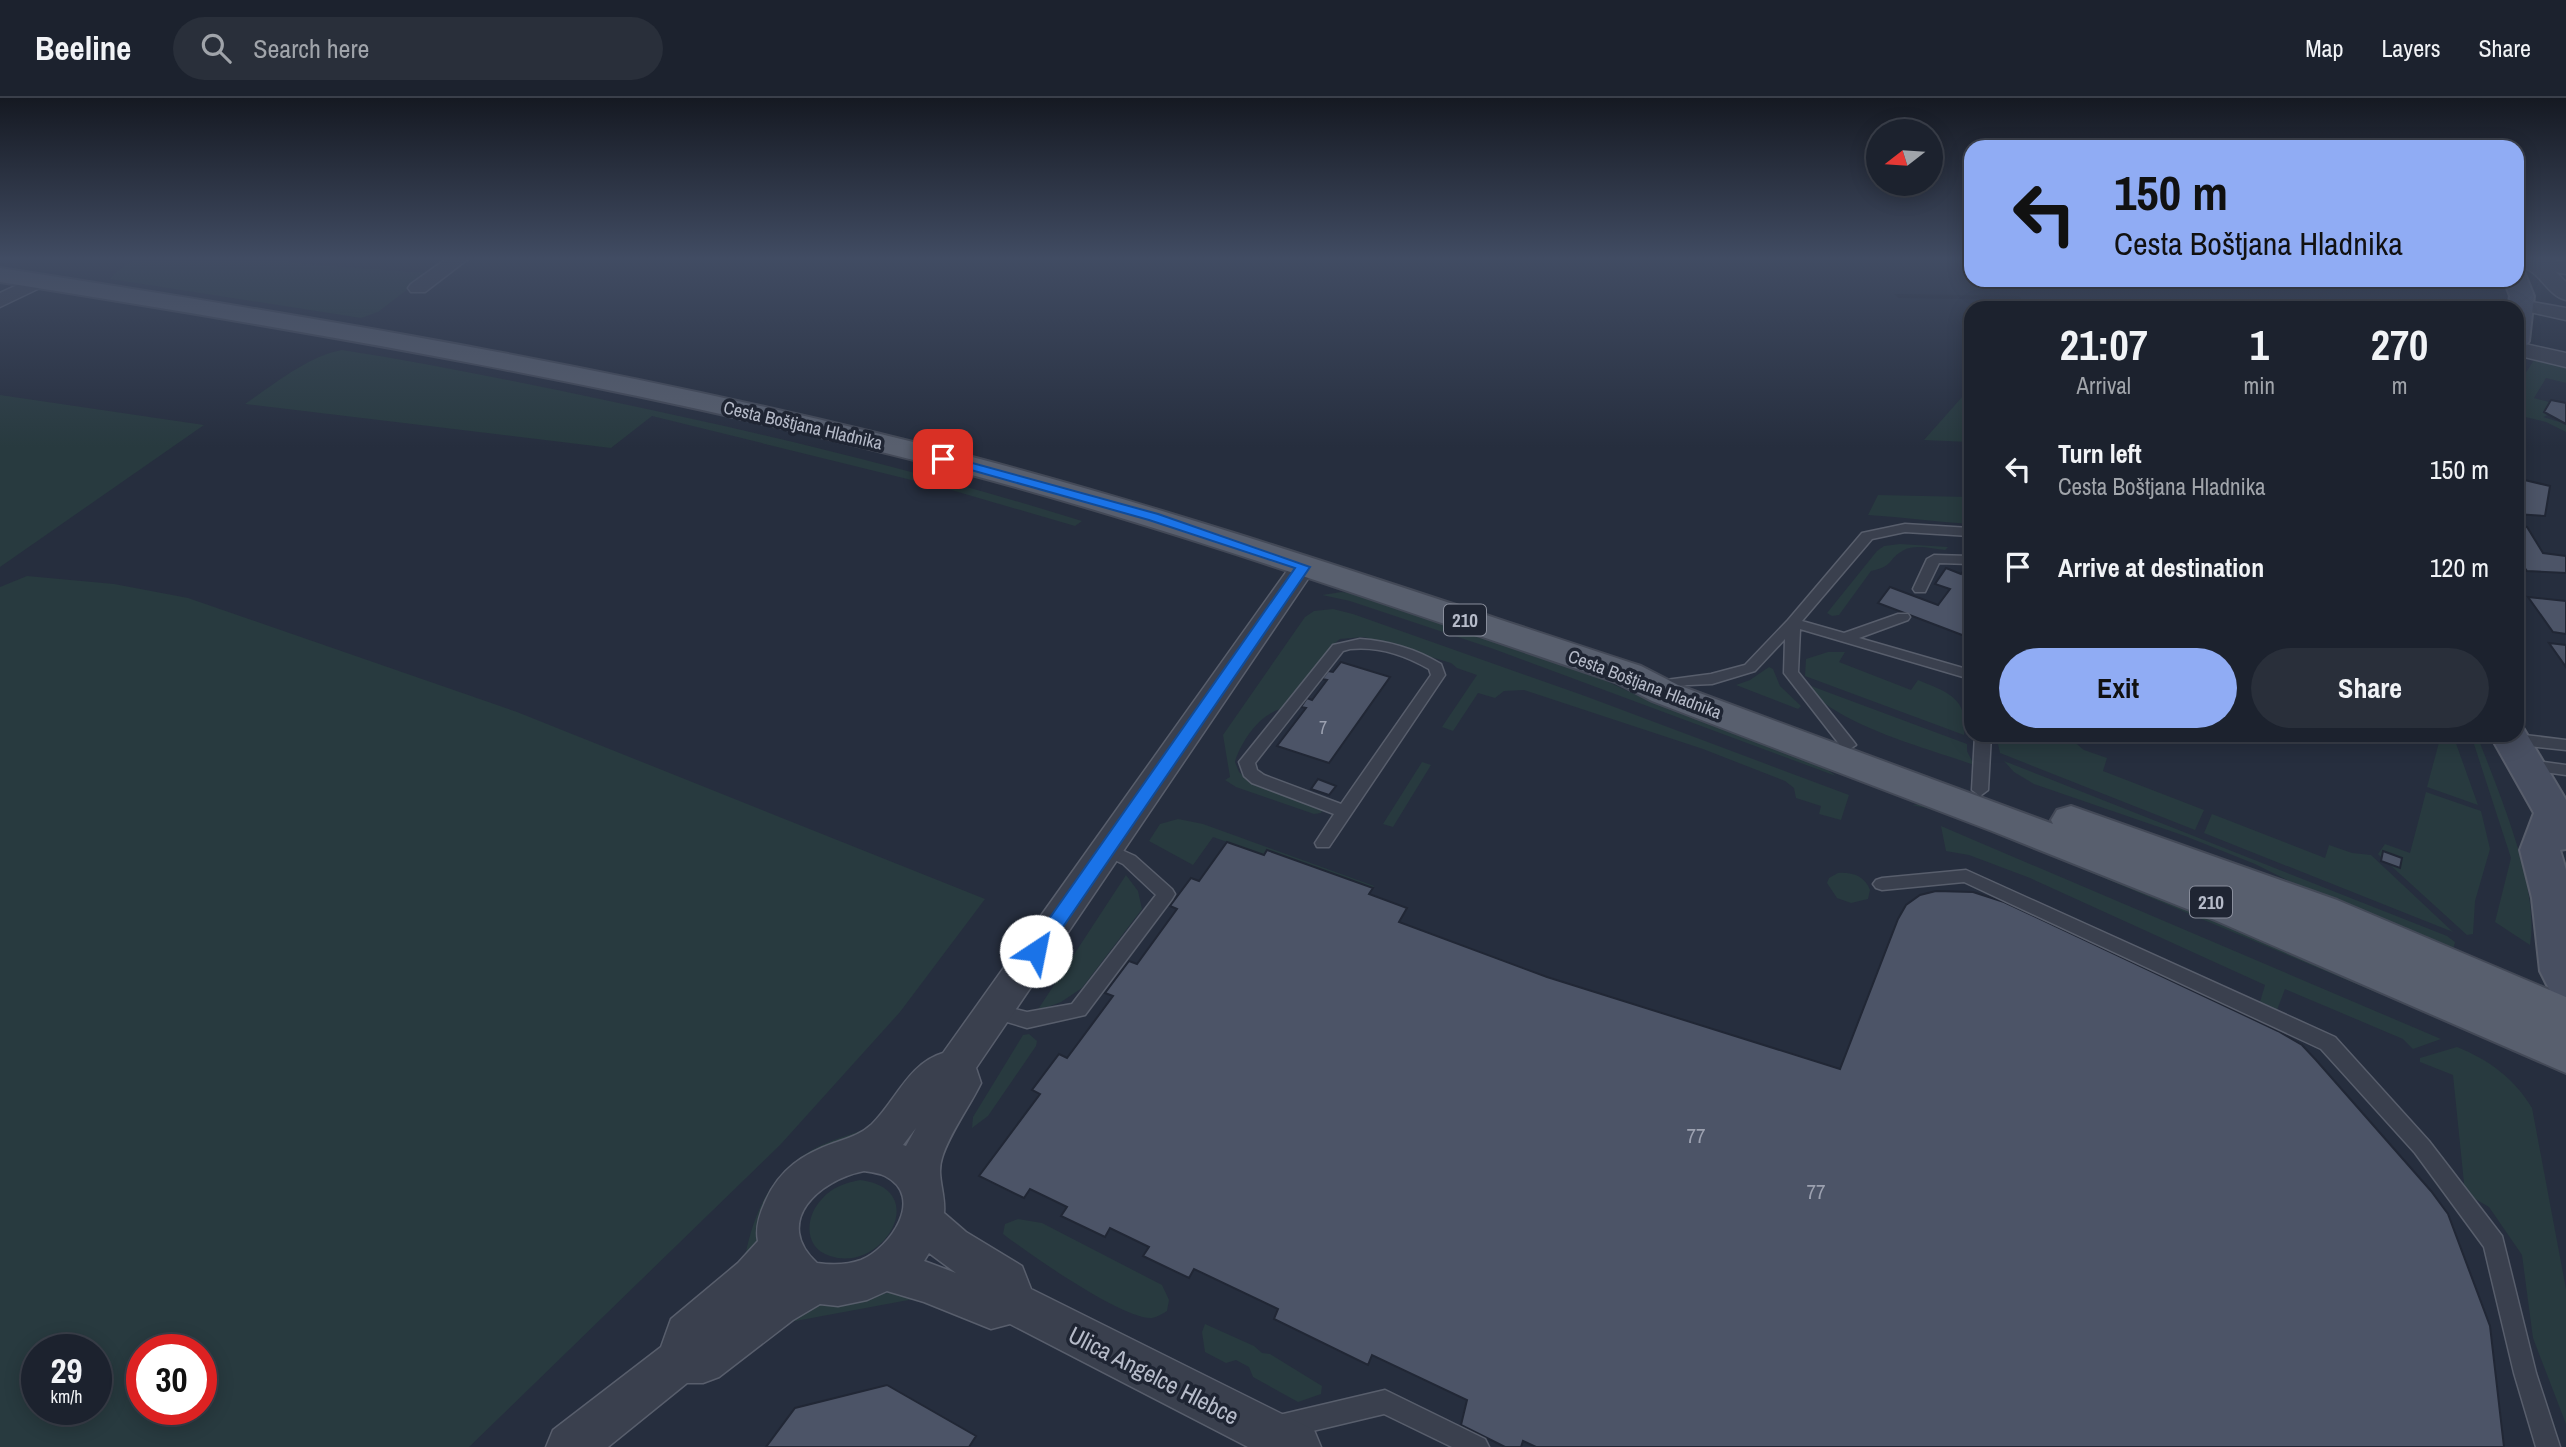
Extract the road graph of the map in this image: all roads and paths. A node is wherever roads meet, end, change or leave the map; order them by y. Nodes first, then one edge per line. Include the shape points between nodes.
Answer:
1 (291, 322) edge
2 (2524, 350) edge
3 (2566, 360) edge
4 (1964, 532) edge
5 (1964, 560) edge
6 (1303, 567) junction
7 (1920, 589) dead end
8 (1903, 617) dead end
9 (1793, 623) junction
10 (1845, 638) junction
11 (1964, 673) edge
12 (1628, 674) junction
13 (1671, 683) junction
14 (1983, 742) edge
15 (1849, 745) junction
16 (2566, 745) edge
17 (2515, 746) edge
18 (2566, 771) edge
19 (1980, 790) junction
20 (1346, 811) junction
21 (2559, 825) edge
22 (1324, 843) dead end
23 (1106, 849) junction
24 (1882, 884) dead end
25 (2566, 979) edge
26 (995, 1011) junction
27 (2566, 1017) edge
28 (2566, 1054) edge
29 (957, 1066) junction
30 (864, 1153) junction
31 (922, 1201) junction
32 (779, 1250) junction
33 (886, 1270) junction
34 (817, 1283) junction
35 (1012, 1302) junction
36 (679, 1361) junction
37 (1280, 1439) edge
38 (570, 1447) edge
39 (1477, 1447) edge
40 (2548, 1447) edge

1 - 6 main road, Cesta Boštjana Hladnika / 210 via 662,391 967,465 1153,517
2 - 3 street
4 - 9 lane via 1902,527 1867,536
5 - 7 lane via 1934,559
6 - 12 main road, Cesta Boštjana Hladnika / 210
6 - 23 street
8 - 10 lane
9 - 10 lane
9 - 13 lane via 1750,668 1712,679
9 - 15 lane via 1791,673
10 - 11 lane
12 - 13 main road, 210
12 - 28 main road, Cesta Boštjana Hladnika / 210 via 1665,693 2267,924
13 - 15 main road, 210
14 - 19 lane
15 - 19 main road, 210
16 - 17 lane
17 - 18 lane
17 - 21 street
19 - 27 main road, 210 via 2226,874 2479,976
20 - 20 lane via 1438,675 1426,660 1364,642 1338,648 1247,762 1258,779
20 - 22 lane
21 - 25 street via 2540,850
23 - 26 street
23 - 26 lane via 1129,860 1166,894 1078,1010 1027,1020
24 - 40 lane via 1966,876 2328,1043 2422,1147 2494,1243
26 - 29 street
29 - 30 street via 937,1071 886,1136
29 - 31 street via 962,1083 921,1157
30 - 31 street via 898,1160 911,1170
30 - 32 street via 840,1158 797,1185 783,1206 777,1228
31 - 33 street via 910,1248
31 - 35 street via 951,1246 1007,1281
32 - 34 street via 790,1268
32 - 36 street via 687,1334
33 - 34 street via 849,1285
33 - 35 street via 991,1308
34 - 36 street via 778,1305 703,1361
35 - 37 street, Ulica Angelce Hlebce
36 - 38 street
37 - 39 lane via 1385,1402

